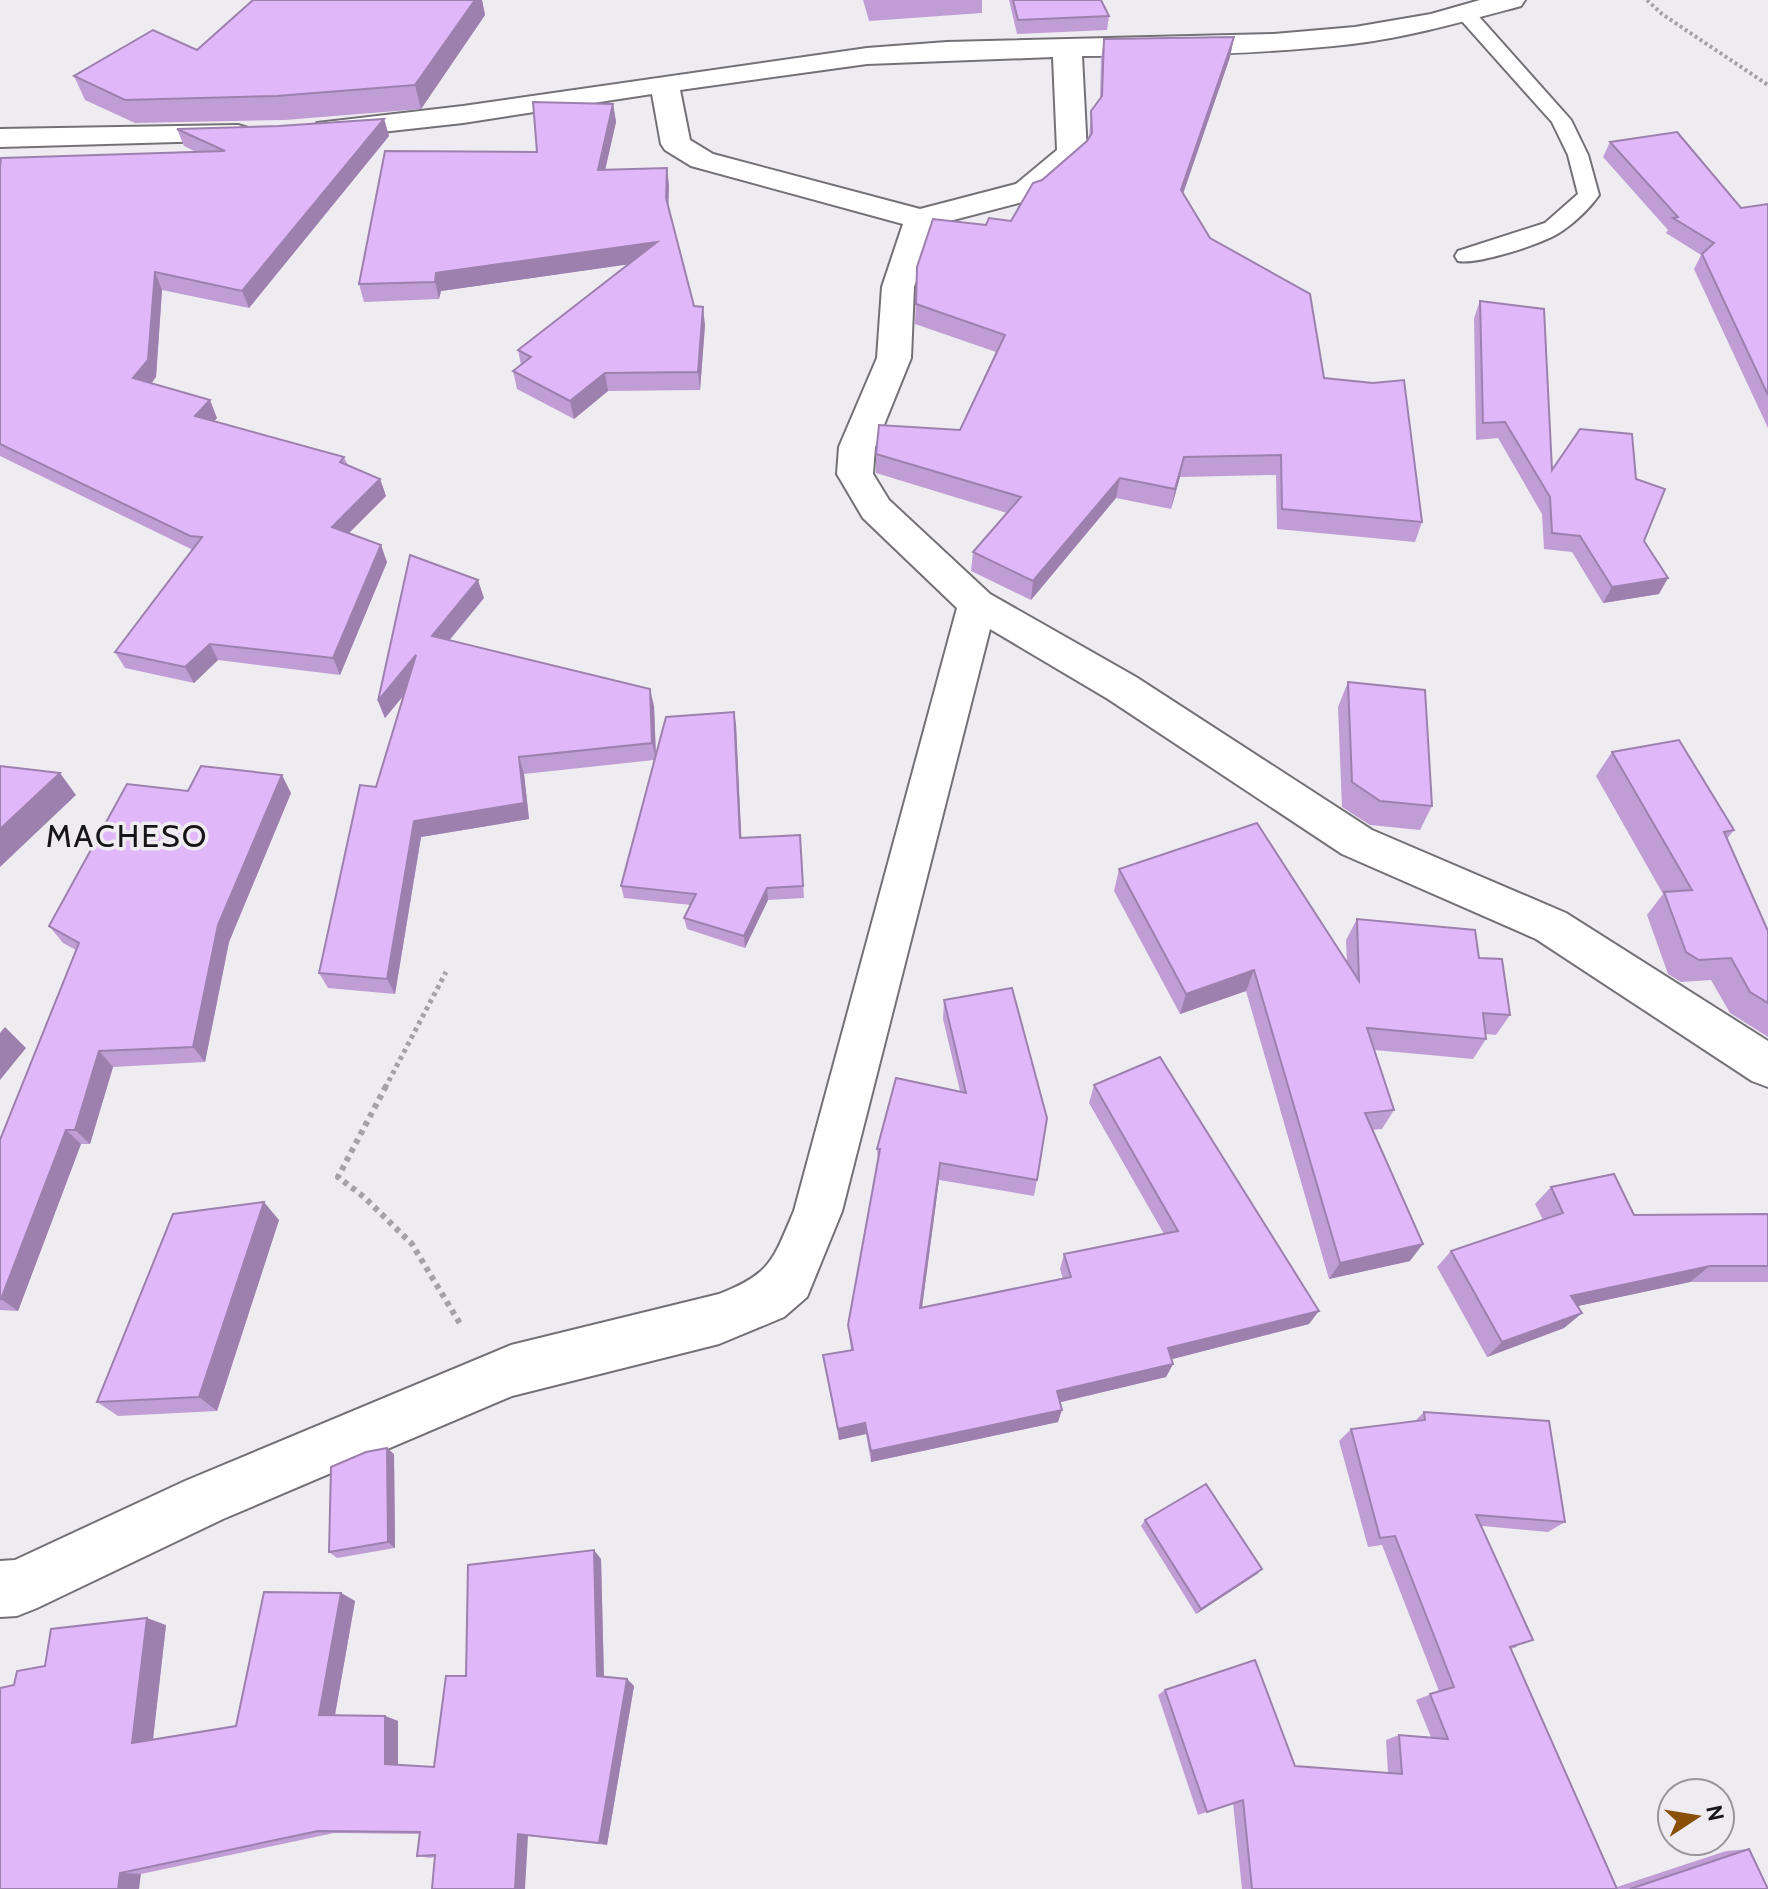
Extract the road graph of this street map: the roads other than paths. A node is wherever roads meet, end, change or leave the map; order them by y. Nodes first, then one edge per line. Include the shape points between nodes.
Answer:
1 (1511, 0) edge
2 (1467, 15) junction
3 (1067, 47) junction
4 (664, 84) junction
5 (301, 131) edge
6 (270, 133) edge
7 (1, 139) edge
8 (920, 219) junction
9 (1466, 256) dead end
10 (977, 604) junction
11 (1768, 1066) edge
12 (0, 1589) edge

1 - 2 street
2 - 3 street via 1316,40
2 - 9 lane via 1561,120 1589,195 1553,228
3 - 4 street via 868,56
3 - 8 street via 1072,153 1027,191
4 - 5 street via 409,123
4 - 8 street via 676,144 702,160
6 - 7 street
8 - 10 street via 898,287 894,358 857,447 855,474 876,509
10 - 11 street via 1122,688 1357,842 1551,926
10 - 12 street via 818,1211 789,1280 766,1300 719,1319 511,1371 204,1500 17,1588

